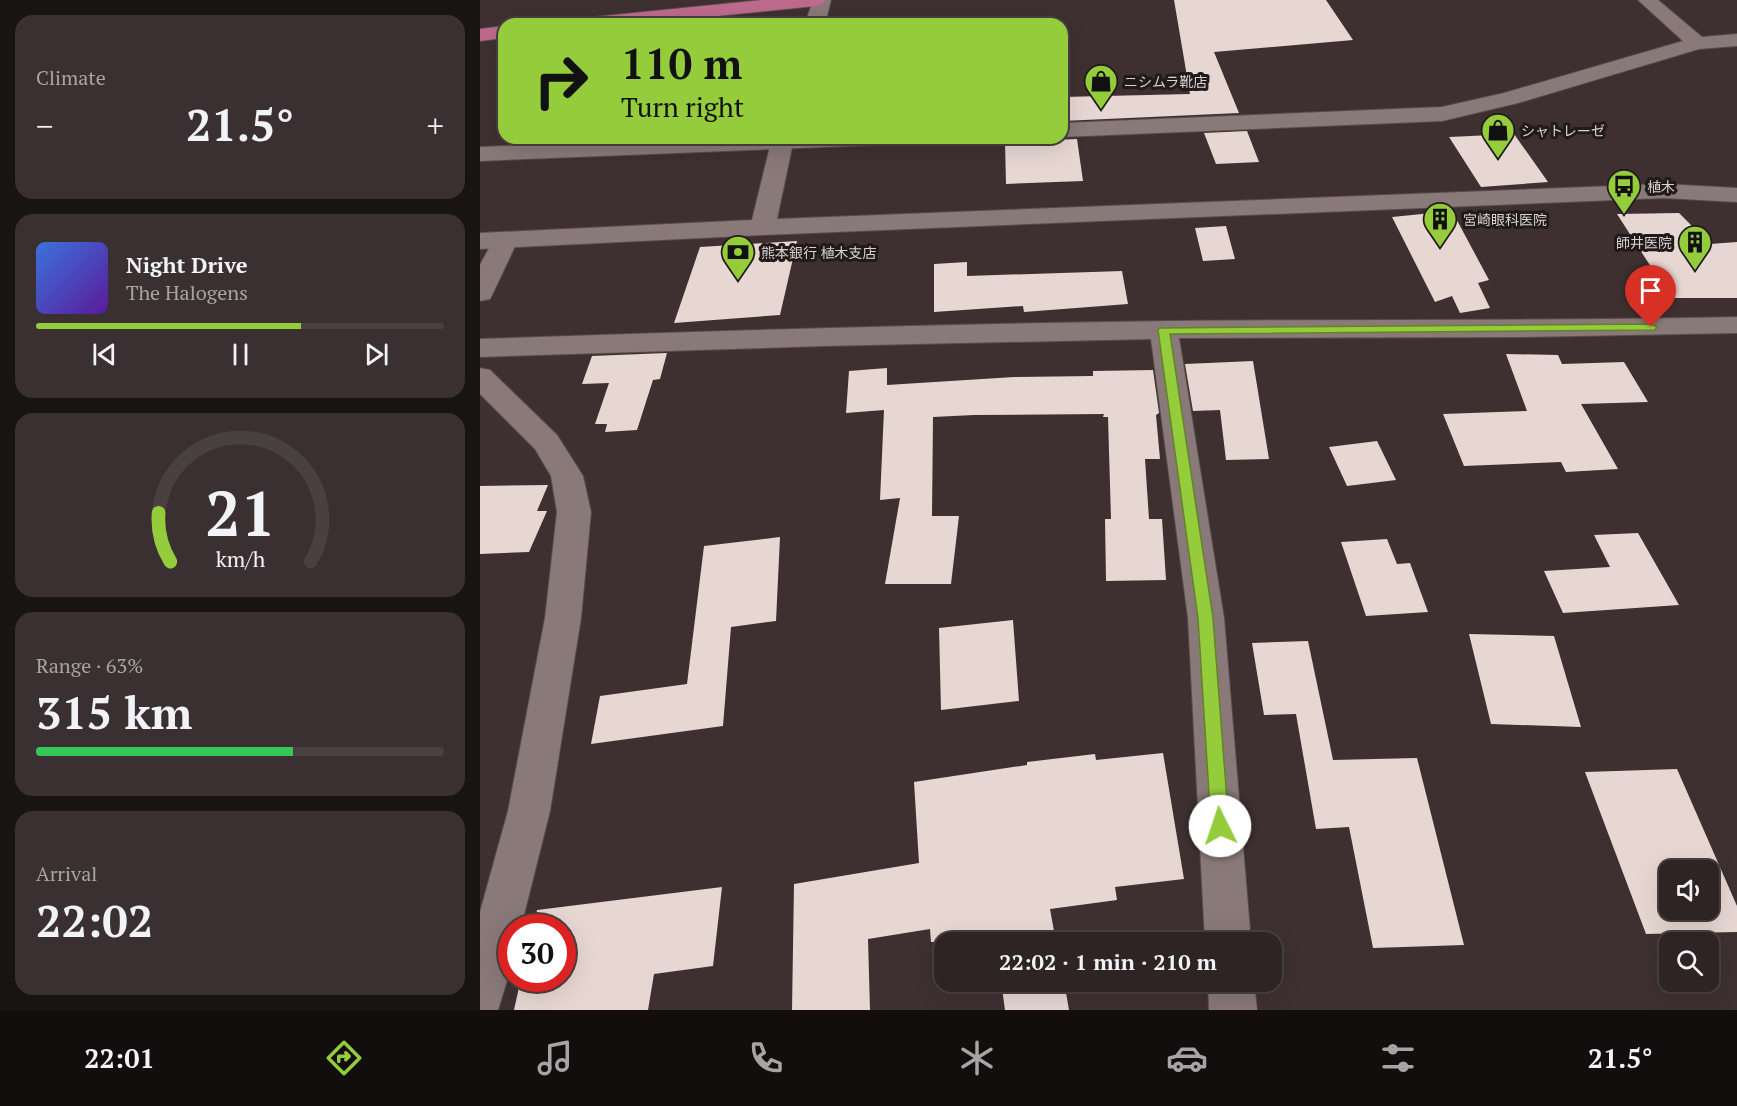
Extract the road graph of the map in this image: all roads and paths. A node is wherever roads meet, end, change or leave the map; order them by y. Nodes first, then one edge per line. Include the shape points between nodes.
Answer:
1 (816, 0) edge
2 (822, 0) edge
3 (1647, 0) edge
4 (642, 18) edge
5 (817, 18) edge
6 (498, 33) edge
7 (480, 35) edge
8 (1737, 40) edge
9 (1697, 43) junction
10 (1068, 130) edge
11 (696, 144) edge
12 (782, 144) edge
13 (480, 154) edge
14 (1737, 195) edge
15 (763, 227) junction
16 (492, 241) edge
17 (480, 294) edge
18 (1737, 325) edge
19 (1164, 330) junction
20 (480, 348) edge
21 (480, 377) edge
22 (1227, 932) edge
23 (1232, 992) edge
24 (480, 996) edge
25 (1233, 1010) edge

1 - 4 highway
2 - 5 street
3 - 9 street
6 - 7 highway
8 - 9 street
9 - 10 street via 1442,114
11 - 13 street
12 - 15 street
14 - 15 street via 1664,191
15 - 16 street
16 - 17 street
18 - 19 street
19 - 20 street
19 - 22 street via 1206,618
21 - 24 street via 546,442 567,476 574,512 563,618 529,811
23 - 25 street

